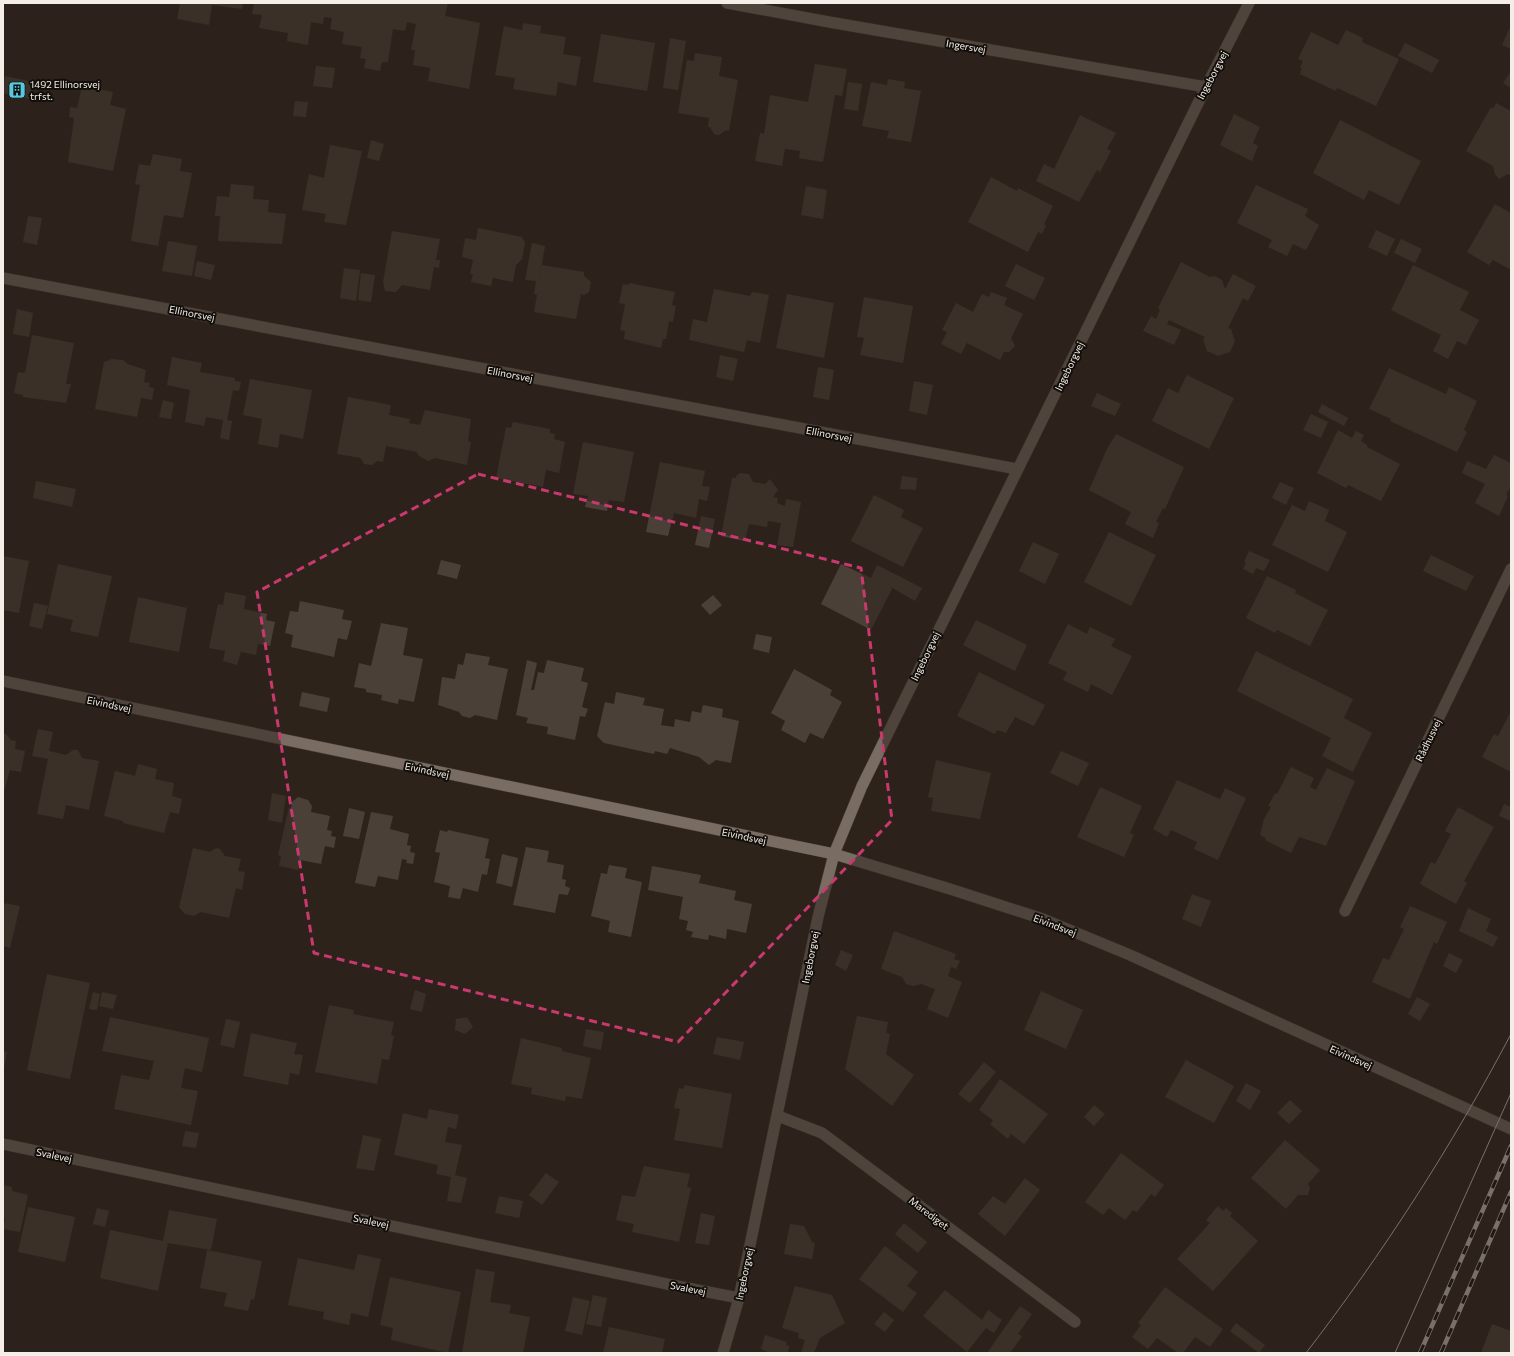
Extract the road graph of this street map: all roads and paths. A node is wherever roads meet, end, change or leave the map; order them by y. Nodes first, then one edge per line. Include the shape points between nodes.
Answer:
1 (727, 3) edge
2 (1249, 3) edge
3 (1206, 87) junction
4 (3, 278) edge
5 (1018, 470) junction
6 (1511, 569) edge
7 (3, 681) edge
8 (834, 854) junction
9 (1345, 911) dead end
10 (778, 1116) junction
11 (1511, 1130) edge
12 (3, 1144) edge
13 (739, 1298) junction
14 (1075, 1322) dead end
15 (723, 1353) edge

1 - 3 street, Ingersvej
2 - 3 street, Ingeborgvej
3 - 5 street, Ingeborgvej
4 - 5 street, Ellinorsvej
5 - 8 street, Ingeborgvej via 862,786
6 - 9 street, Rådhusvej
7 - 8 street, Eivindsvej
8 - 10 street, Ingeborgvej via 818,917
8 - 11 street, Eivindsvej via 1043,919 1130,955
10 - 13 street, Ingeborgvej
10 - 14 street, Marediget via 822,1133
12 - 13 street, Svalevej
13 - 15 street, Ingeborgvej

